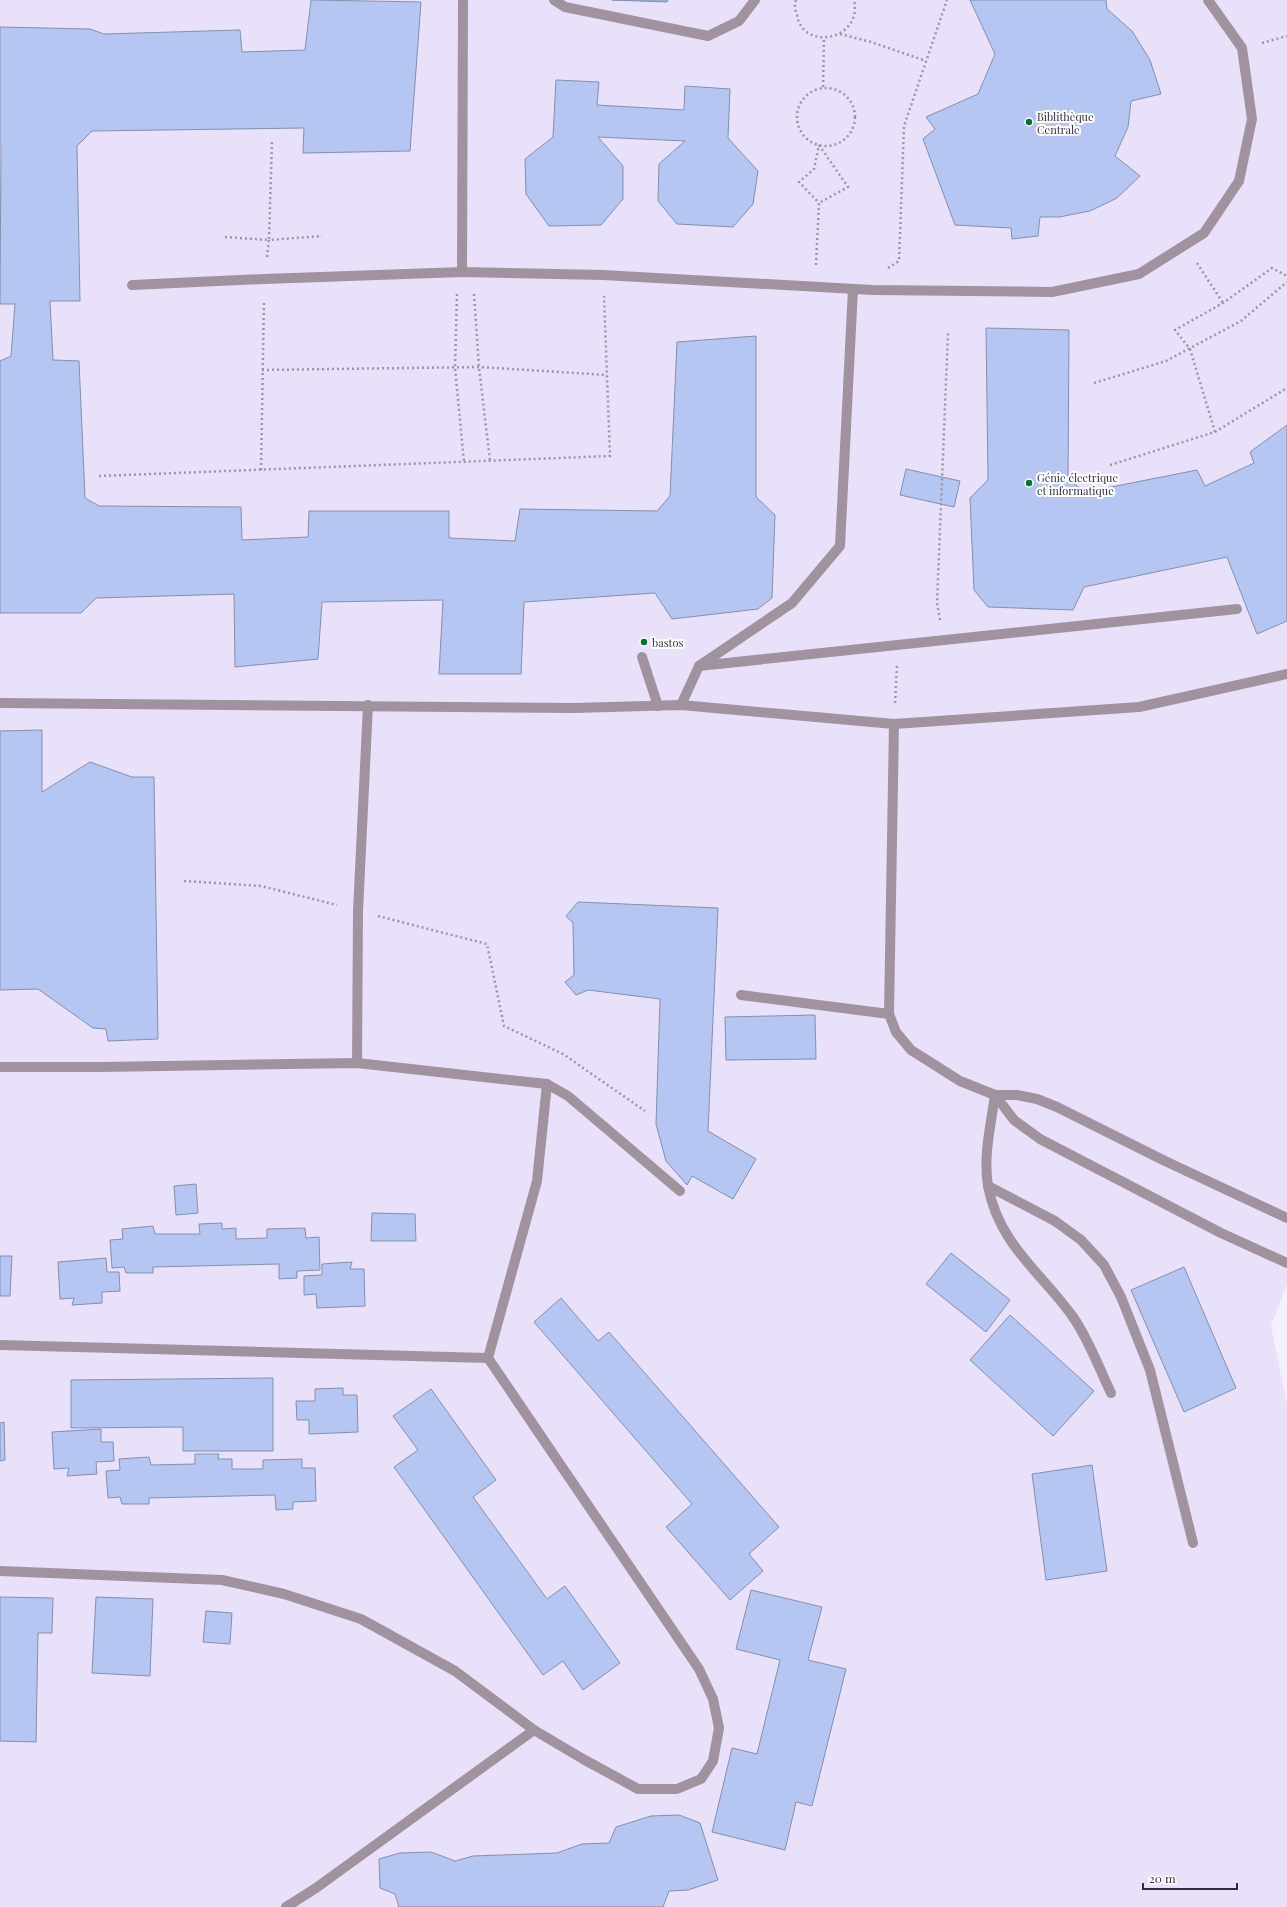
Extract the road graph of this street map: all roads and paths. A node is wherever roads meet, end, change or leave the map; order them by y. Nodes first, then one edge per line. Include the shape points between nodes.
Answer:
1 (463, 0) edge
2 (554, 0) edge
3 (755, 0) edge
4 (796, 0) edge
5 (854, 0) edge
6 (947, 0) edge
7 (1208, 0) edge
8 (840, 34) junction
9 (824, 38) junction
10 (926, 62) junction
11 (823, 87) junction
12 (272, 140) dead end
13 (819, 145) junction
14 (819, 203) junction
15 (322, 236) dead end
16 (225, 237) dead end
17 (269, 240) junction
18 (1185, 245) junction
19 (886, 269) dead end
20 (462, 272) junction
21 (603, 276) junction
22 (1287, 276) edge
23 (264, 279) junction
24 (1287, 282) edge
25 (132, 285) dead end
26 (815, 287) junction
27 (853, 289) junction
28 (1223, 303) junction
29 (948, 333) dead end
30 (1190, 349) junction
31 (479, 367) junction
32 (455, 368) junction
33 (262, 370) junction
34 (607, 375) junction
35 (1094, 383) dead end
36 (1287, 388) edge
37 (1215, 432) junction
38 (490, 461) junction
39 (464, 462) junction
40 (1110, 465) dead end
41 (261, 470) junction
42 (99, 476) dead end
43 (937, 602) dead end
44 (1237, 609) dead end
45 (897, 645) junction
46 (642, 657) dead end
47 (699, 666) junction
48 (1287, 674) edge
49 (0, 703) edge
50 (368, 705) junction
51 (681, 705) junction
52 (658, 706) junction
53 (894, 724) junction
54 (184, 881) dead end
55 (358, 911) junction
56 (741, 995) dead end
57 (889, 1014) junction
58 (357, 1063) junction
59 (0, 1067) edge
60 (547, 1084) junction
61 (995, 1095) junction
62 (645, 1111) dead end
63 (988, 1186) junction
64 (680, 1191) dead end
65 (1287, 1218) edge
66 (1287, 1263) edge
67 (0, 1345) edge
68 (488, 1358) junction
69 (1111, 1393) dead end
70 (1193, 1543) dead end
71 (0, 1571) edge
72 (534, 1730) junction
73 (291, 1906) edge

1 - 20 street
2 - 3 street via 565,8 708,36 739,21
4 - 9 path via 794,4 798,21 808,33
5 - 8 path via 856,8 852,23
6 - 10 path
7 - 18 street via 1242,48 1252,119 1239,181 1204,232
8 - 9 path
8 - 10 path
9 - 11 path
10 - 19 path via 904,126 899,262
11 - 13 path via 808,92 798,104 796,120 801,134 813,144
11 - 13 path via 838,89 850,99 856,114 852,130 842,142 828,146
12 - 17 path
13 - 14 path via 814,169 799,182
13 - 14 path via 848,187
14 - 26 path
15 - 17 path
16 - 17 path
17 - 23 path
18 - 27 street via 1139,274 1052,292
18 - 28 path
20 - 21 street
20 - 23 street
20 - 31 path via 473,287
20 - 32 path via 456,297
21 - 26 street
21 - 34 path
22 - 28 path via 1272,268
23 - 25 street
23 - 33 path
24 - 30 path via 1241,321
26 - 27 street
27 - 47 street via 840,546 792,603
28 - 30 path via 1175,330
29 - 43 path
30 - 35 path via 1166,361
30 - 37 path
31 - 32 path
31 - 34 path
31 - 38 path
32 - 33 path
32 - 39 path
33 - 41 path
34 - 38 path via 610,456
36 - 37 path
37 - 40 path
38 - 39 path
39 - 41 path
41 - 42 path
44 - 45 street
45 - 47 street
45 - 53 path
46 - 52 street
47 - 51 street
48 - 53 street via 1139,707
49 - 50 street
50 - 52 street via 575,708
50 - 55 street
51 - 52 street
51 - 53 street
53 - 57 street
54 - 55 path via 261,886
55 - 58 street
55 - 62 path via 487,944 504,1026 563,1054
56 - 57 street
57 - 61 street via 896,1032 911,1050 960,1081
58 - 59 street
58 - 60 street
60 - 64 street via 568,1096
60 - 68 street via 537,1181
61 - 63 street via 987,1150
61 - 65 street via 1017,1095 1038,1099 1057,1107
61 - 66 street via 1014,1120 1040,1139 1221,1233
63 - 69 street via 999,1221 1015,1250 1073,1317
63 - 70 street via 1055,1221 1081,1240 1104,1265 1121,1297 1150,1370
67 - 68 street
68 - 72 street via 699,1669 714,1699 718,1728 713,1761 701,1779 677,1789 638,1789
71 - 72 street via 222,1580 284,1594 361,1619 455,1670
72 - 73 street

